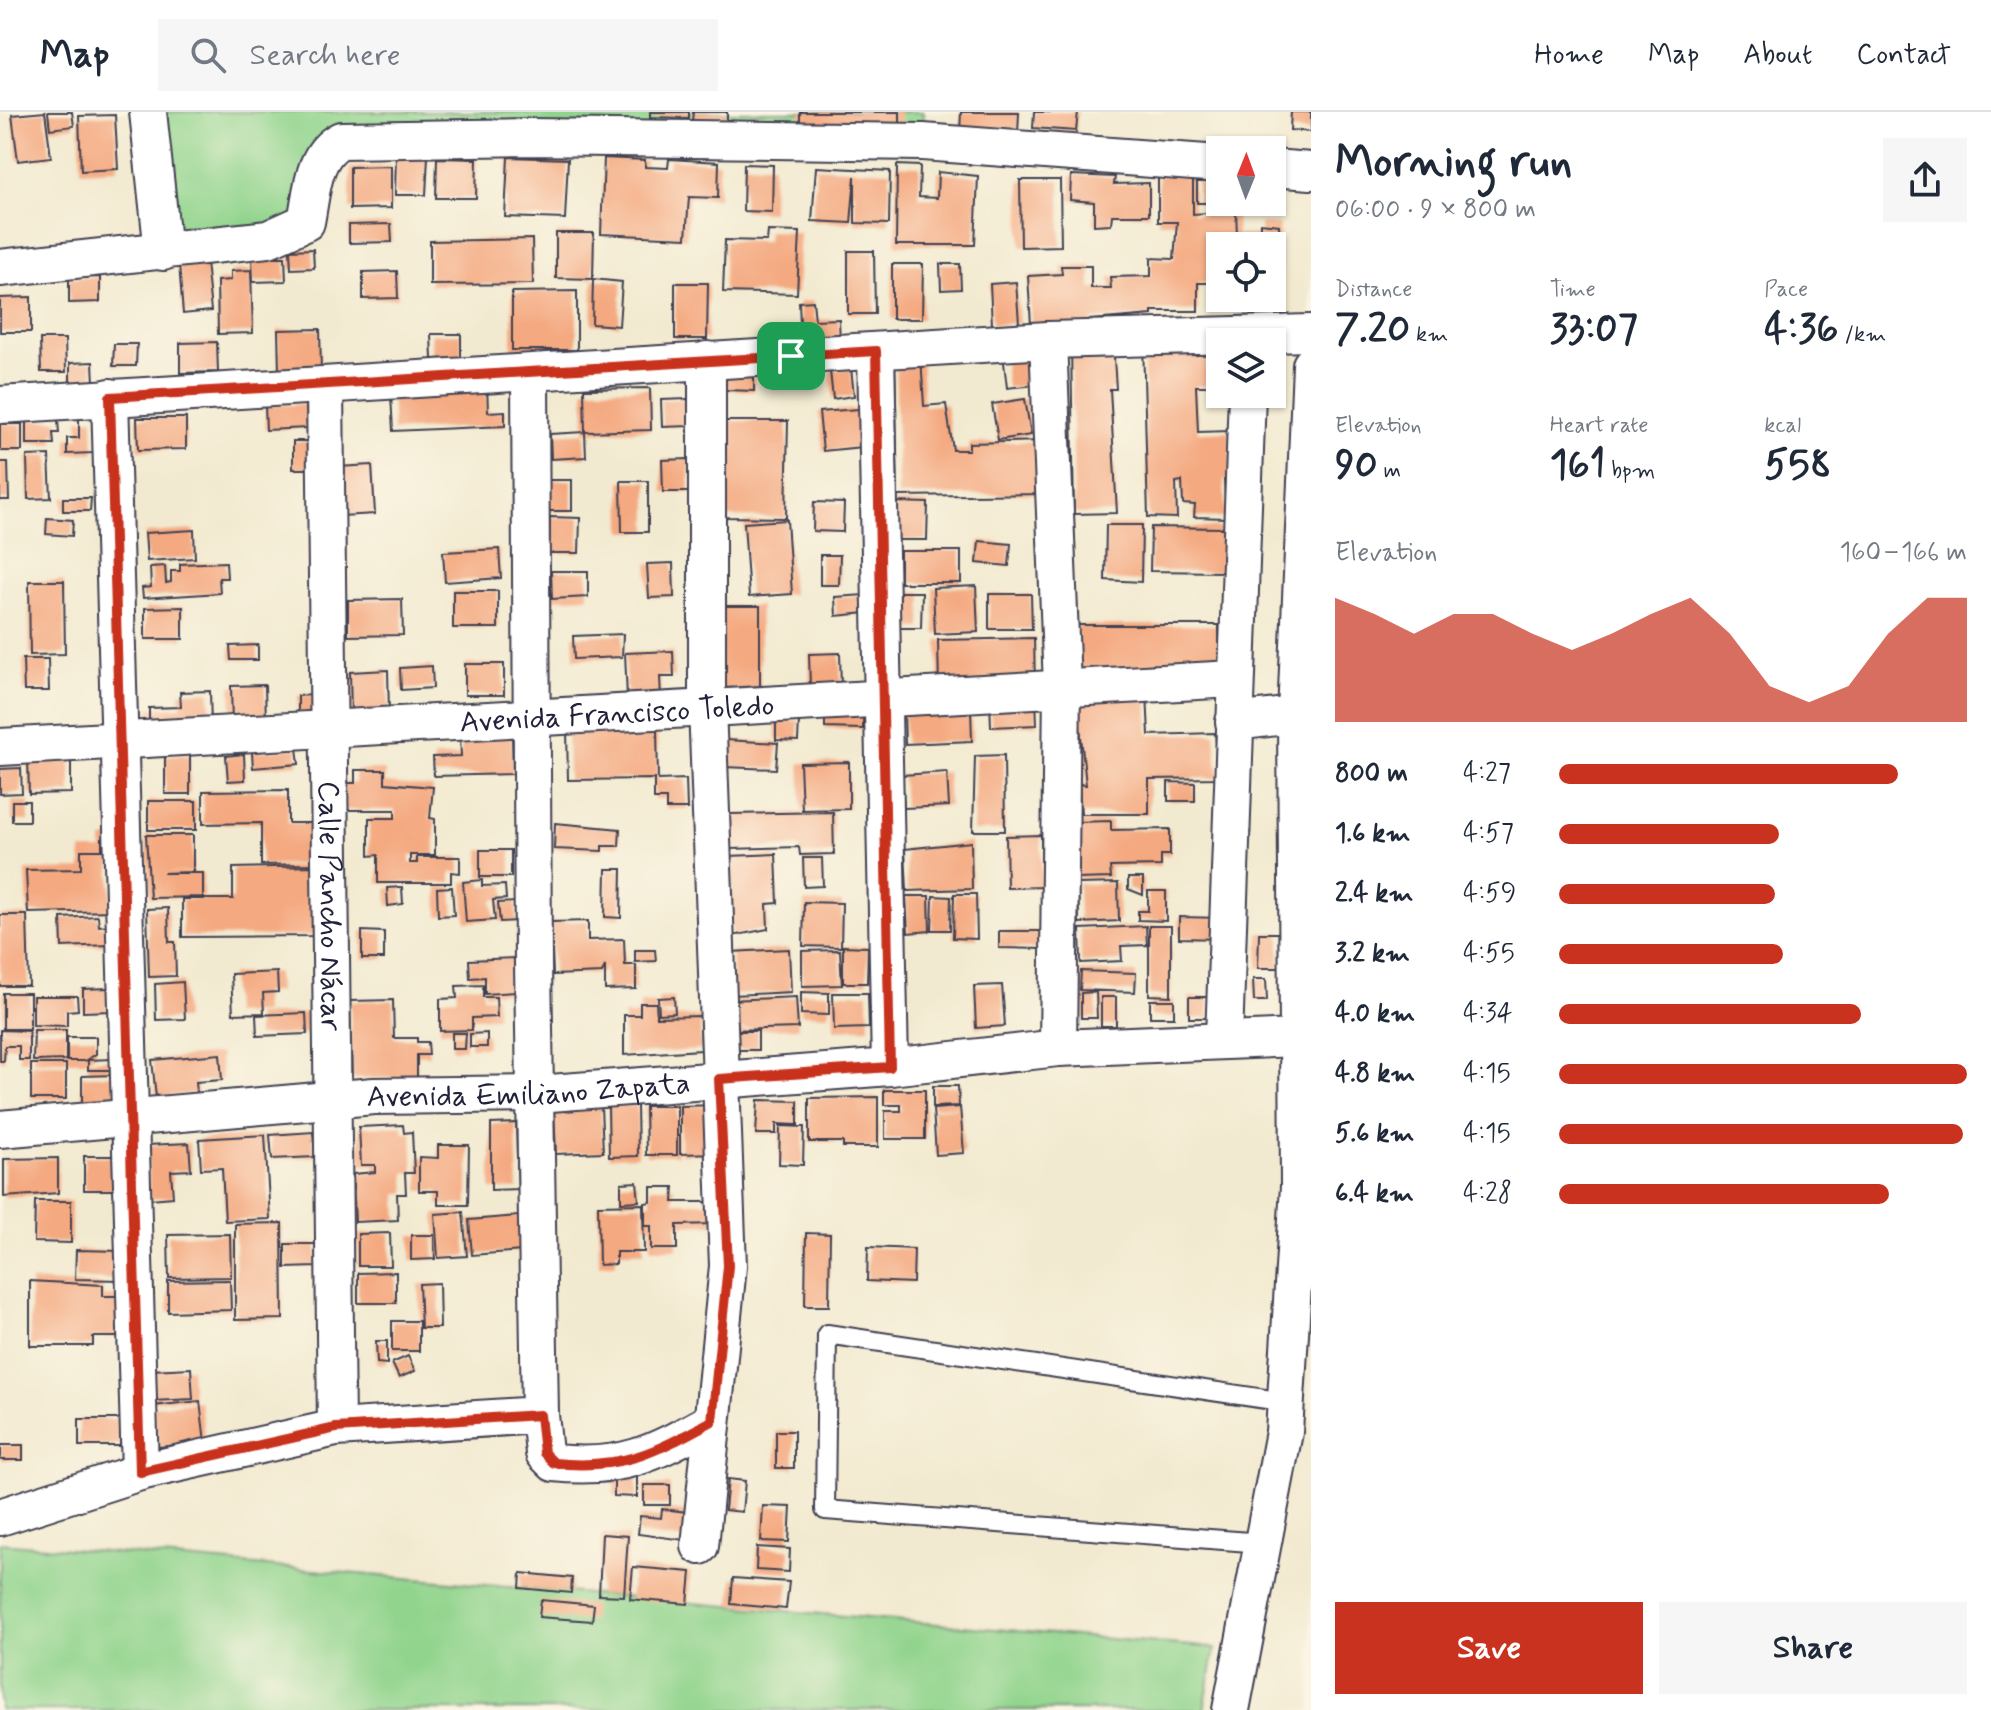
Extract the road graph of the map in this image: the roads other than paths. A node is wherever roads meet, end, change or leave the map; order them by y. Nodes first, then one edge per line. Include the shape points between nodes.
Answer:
1 (148, 112) edge
2 (437, 124) edge
3 (531, 124) edge
4 (923, 127) edge
5 (1206, 162) edge
6 (1286, 169) edge
7 (1311, 171) edge
8 (163, 252) junction
9 (0, 268) edge
10 (1311, 333) edge
11 (1286, 335) edge
12 (1206, 339) edge
13 (1048, 340) junction
14 (876, 351) junction
15 (707, 360) junction
16 (1311, 365) edge
17 (530, 374) junction
18 (325, 386) junction
19 (110, 397) junction
20 (0, 405) edge
21 (1246, 408) edge
22 (1234, 679) junction
23 (1062, 686) junction
24 (883, 696) junction
25 (707, 706) junction
26 (1303, 714) edge
27 (533, 717) junction
28 (1234, 722) junction
29 (328, 728) junction
30 (119, 740) junction
31 (0, 747) edge
32 (1297, 1038) junction
33 (1224, 1039) junction
34 (1058, 1048) junction
35 (890, 1067) junction
36 (719, 1079) junction
37 (537, 1094) junction
38 (334, 1102) junction
39 (130, 1117) junction
40 (0, 1129) edge
41 (1300, 1334) edge
42 (1286, 1402) junction
43 (540, 1415) junction
44 (712, 1421) junction
45 (336, 1428) junction
46 (140, 1472) junction
47 (0, 1517) edge
48 (1263, 1543) junction
49 (700, 1546) dead end
50 (1231, 1710) edge

1 - 8 street
2 - 3 street
2 - 8 street via 327,147 306,222 268,239
3 - 4 street
4 - 5 street
6 - 7 street
8 - 9 street
10 - 11 street
12 - 13 street
13 - 14 street
13 - 23 street
14 - 15 street
14 - 24 street
15 - 17 street
15 - 25 street
16 - 26 street
17 - 18 street
17 - 27 street
18 - 19 street
18 - 29 street, Calle Pancho Nácar
19 - 20 street
19 - 30 street
21 - 22 street
22 - 23 street, Avenida Francisco Toledo
22 - 28 street
23 - 24 street, Avenida Francisco Toledo
23 - 34 street
24 - 25 street, Avenida Francisco Toledo
24 - 35 street
25 - 27 street, Avenida Francisco Toledo
25 - 36 street
26 - 28 street
26 - 32 street
27 - 29 street, Avenida Francisco Toledo
27 - 37 street
28 - 33 street
29 - 30 street, Avenida Francisco Toledo
29 - 38 street, Calle Pancho Nácar
30 - 31 street, Avenida Francisco Toledo
30 - 39 street
32 - 33 street, Avenida Emiliano Zapata
32 - 41 street
33 - 34 street, Avenida Emiliano Zapata
34 - 35 street, Avenida Emiliano Zapata
35 - 36 street, Avenida Emiliano Zapata
36 - 37 street, Avenida Emiliano Zapata
36 - 44 street via 728,1266
37 - 38 street, Avenida Emiliano Zapata via 374,1096
37 - 43 street
38 - 39 street, Avenida Emiliano Zapata
38 - 45 street, Calle Pancho Nácar
39 - 40 street, Avenida Emiliano Zapata
39 - 46 street
41 - 42 street
42 - 48 street
42 - 48 lane via 827,1334 825,1510
43 - 44 street via 544,1453 554,1463 594,1467 657,1451
43 - 45 street
44 - 49 street
45 - 46 street
46 - 47 street
48 - 50 street

